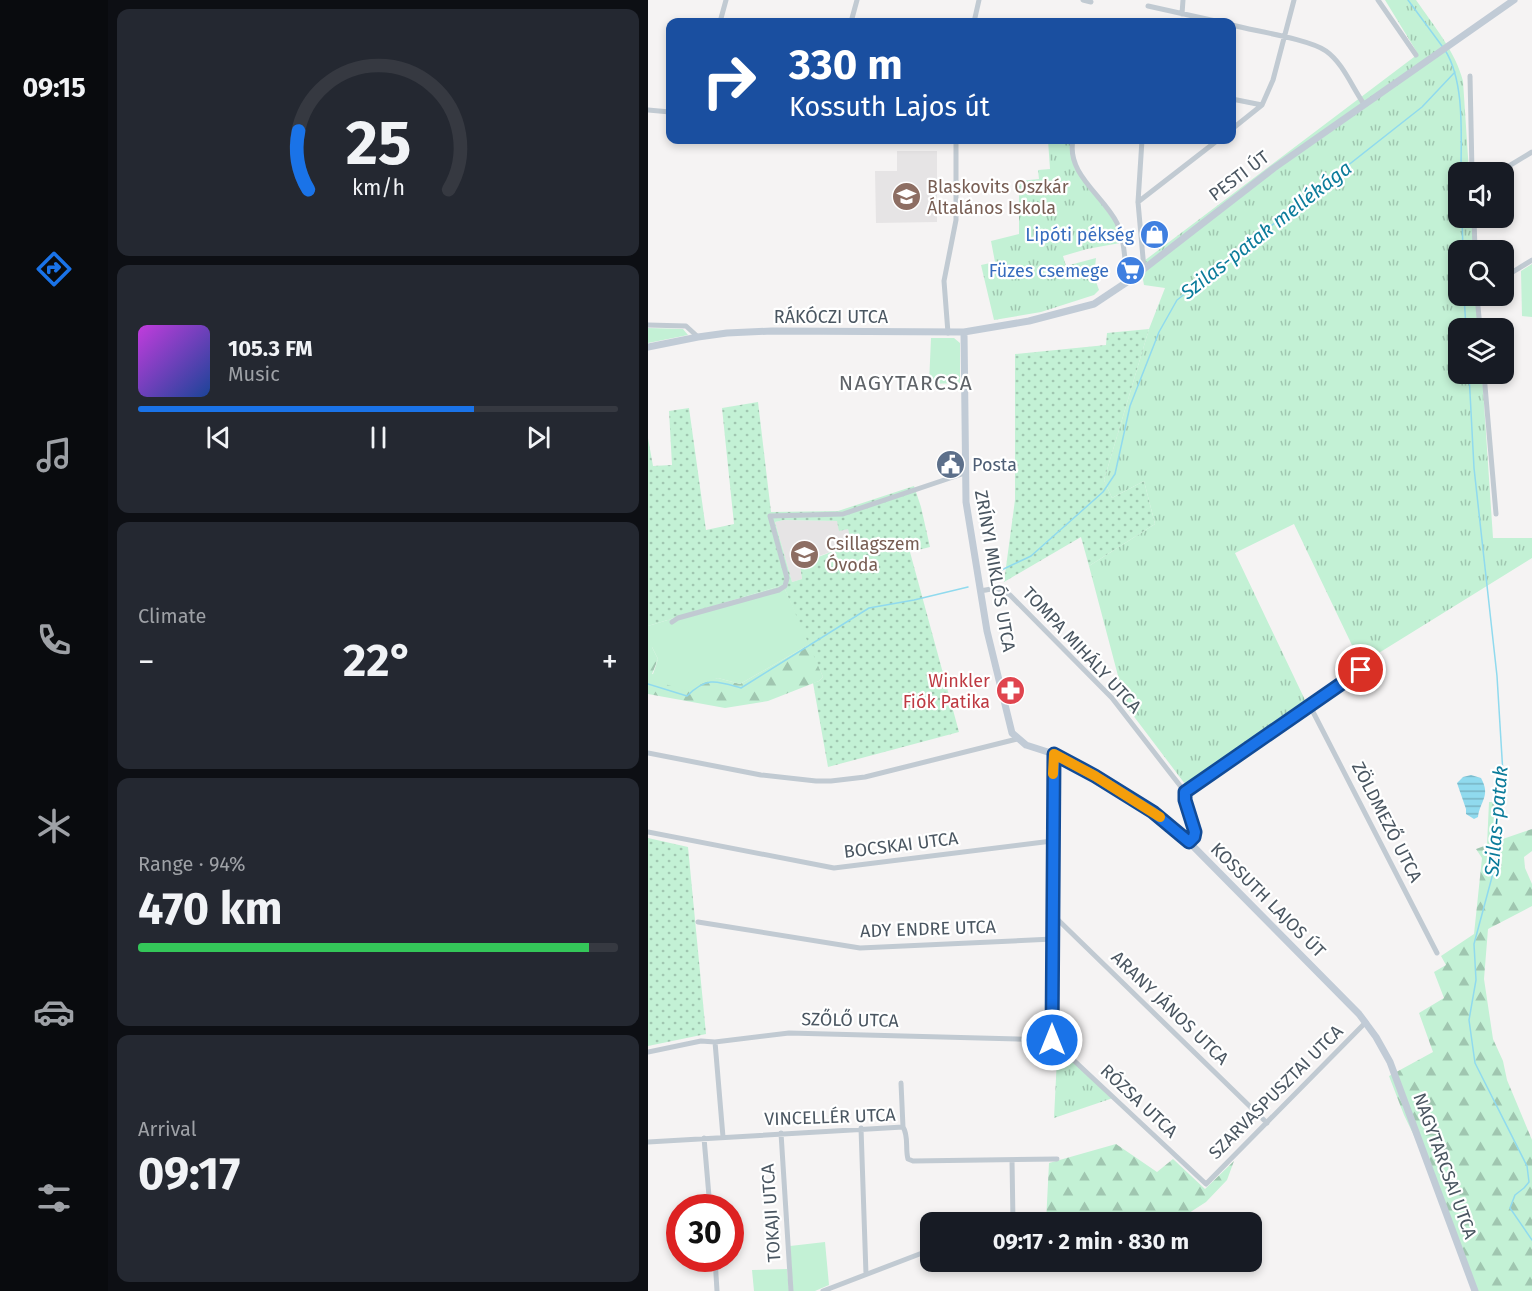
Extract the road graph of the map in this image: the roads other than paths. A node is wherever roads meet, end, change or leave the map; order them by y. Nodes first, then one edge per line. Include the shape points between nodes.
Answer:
1 (726, 0) edge
2 (856, 0) edge
3 (979, 0) edge
4 (1083, 0) edge
5 (1183, 0) edge
6 (1294, 0) edge
7 (1378, 0) edge
8 (1514, 0) edge
9 (1091, 2) dead end
10 (1148, 6) dead end
11 (1182, 14) junction
12 (721, 18) edge
13 (852, 18) edge
14 (975, 18) edge
15 (1201, 18) edge
16 (1236, 26) edge
17 (1284, 38) junction
18 (1416, 55) dead end
19 (1470, 76) dead end
20 (1236, 100) edge
21 (1364, 104) junction
22 (1262, 105) junction
23 (648, 110) edge
24 (666, 112) edge
25 (1236, 126) edge
26 (956, 144) edge
27 (1073, 144) edge
28 (1142, 144) edge
29 (1213, 144) edge
30 (1532, 152) edge
31 (1472, 162) edge
32 (1514, 163) edge
33 (1138, 201) junction
34 (1532, 260) edge
35 (1144, 269) junction
36 (1514, 271) edge
37 (1127, 282) junction
38 (648, 325) edge
39 (964, 332) junction
40 (948, 333) junction
41 (698, 337) junction
42 (648, 348) edge
43 (1485, 384) edge
44 (965, 473) junction
45 (1496, 514) dead end
46 (980, 589) junction
47 (672, 622) dead end
48 (1361, 670) dead end
49 (1310, 706) junction
50 (1017, 739) junction
51 (648, 753) edge
52 (1054, 754) junction
53 (1185, 792) junction
54 (648, 832) edge
55 (1052, 841) junction
56 (1189, 842) junction
57 (1052, 914) junction
58 (698, 922) dead end
59 (1053, 939) junction
60 (1437, 953) dead end
61 (1366, 1022) junction
62 (1052, 1040) junction
63 (715, 1042) junction
64 (648, 1052) edge
65 (1385, 1052) joint
66 (902, 1083) dead end
67 (1268, 1124) junction
68 (903, 1127) junction
69 (861, 1128) junction
70 (781, 1133) junction
71 (723, 1137) junction
72 (704, 1138) junction
73 (648, 1142) edge
74 (1057, 1159) dead end
75 (1012, 1160) junction
76 (1206, 1184) joint
77 (709, 1194) edge
78 (1013, 1212) edge
79 (920, 1254) edge
80 (716, 1272) edge
81 (866, 1274) junction
82 (717, 1291) edge
83 (791, 1291) edge
84 (823, 1291) edge
85 (1475, 1291) edge

1 - 12 street
2 - 13 street
3 - 14 street
4 - 9 street
5 - 11 street
6 - 17 street
7 - 18 street
8 - 21 main road, PESTI ÚT
10 - 11 street
11 - 15 street
16 - 17 street
17 - 21 street via 1326,51
17 - 22 street
19 - 31 street
20 - 22 street
21 - 35 main road, PESTI ÚT
22 - 25 street
23 - 24 street
26 - 40 street via 957,206 944,281
27 - 37 street via 1078,170 1117,223
28 - 33 street
29 - 33 street
30 - 32 street
33 - 35 street
34 - 36 street
35 - 37 main road, PESTI ÚT
37 - 39 main road, PESTI ÚT via 1094,304
38 - 41 street, RÁKÓCZI UTCA via 687,326
39 - 40 main road, RÁKÓCZI UTCA
39 - 44 main road, ZRÍNYI MIKLÓS UTCA
40 - 41 main road, RÁKÓCZI UTCA via 772,331
41 - 42 main road, RÁKÓCZI UTCA
43 - 45 street
44 - 46 main road, ZRÍNYI MIKLÓS UTCA
44 - 47 street via 843,514 770,516 787,578 785,586
46 - 50 main road, ZRÍNYI MIKLÓS UTCA via 1009,722
46 - 53 street, TOMPA MIHÁLY UTCA via 998,588 1027,610 1112,698
48 - 49 street
49 - 53 street
49 - 60 street, ZÖLDMEZŐ UTCA
50 - 51 street via 865,777 831,781 761,774
50 - 52 main road, KOSSUTH LAJOS ÚT
52 - 55 street
52 - 56 main road, KOSSUTH LAJOS ÚT via 1153,812
53 - 56 street, TOMPA MIHÁLY UTCA via 1195,832
54 - 55 street, BOCSKAI UTCA via 834,868
55 - 57 street
56 - 61 main road, KOSSUTH LAJOS ÚT
57 - 59 street
57 - 67 street, ARANY JÁNOS UTCA
58 - 59 street, ADY ENDRE UTCA via 860,948
59 - 62 street
61 - 65 main road, KOSSUTH LAJOS ÚT
61 - 67 street, SZARVASPUSZTAI UTCA
62 - 63 street, SZŐLŐ UTCA via 789,1033
62 - 76 street, RÓZSA UTCA
63 - 64 street, SZŐLŐ UTCA via 689,1042
63 - 71 street
65 - 85 main road, NAGYTARCSAI UTCA
66 - 68 street
67 - 76 street, SZARVASPUSZTAI UTCA
68 - 69 street, VINCELLÉR UTCA
68 - 75 street, VINCELLÉR UTCA via 908,1160
69 - 70 street, VINCELLÉR UTCA
69 - 81 street
70 - 71 street, VINCELLÉR UTCA
70 - 83 street, TOKAJI UTCA
71 - 72 street, VINCELLÉR UTCA
72 - 73 street, VINCELLÉR UTCA
72 - 77 street
74 - 75 street, VINCELLÉR UTCA
75 - 78 street
79 - 81 street
80 - 82 street
81 - 84 street

